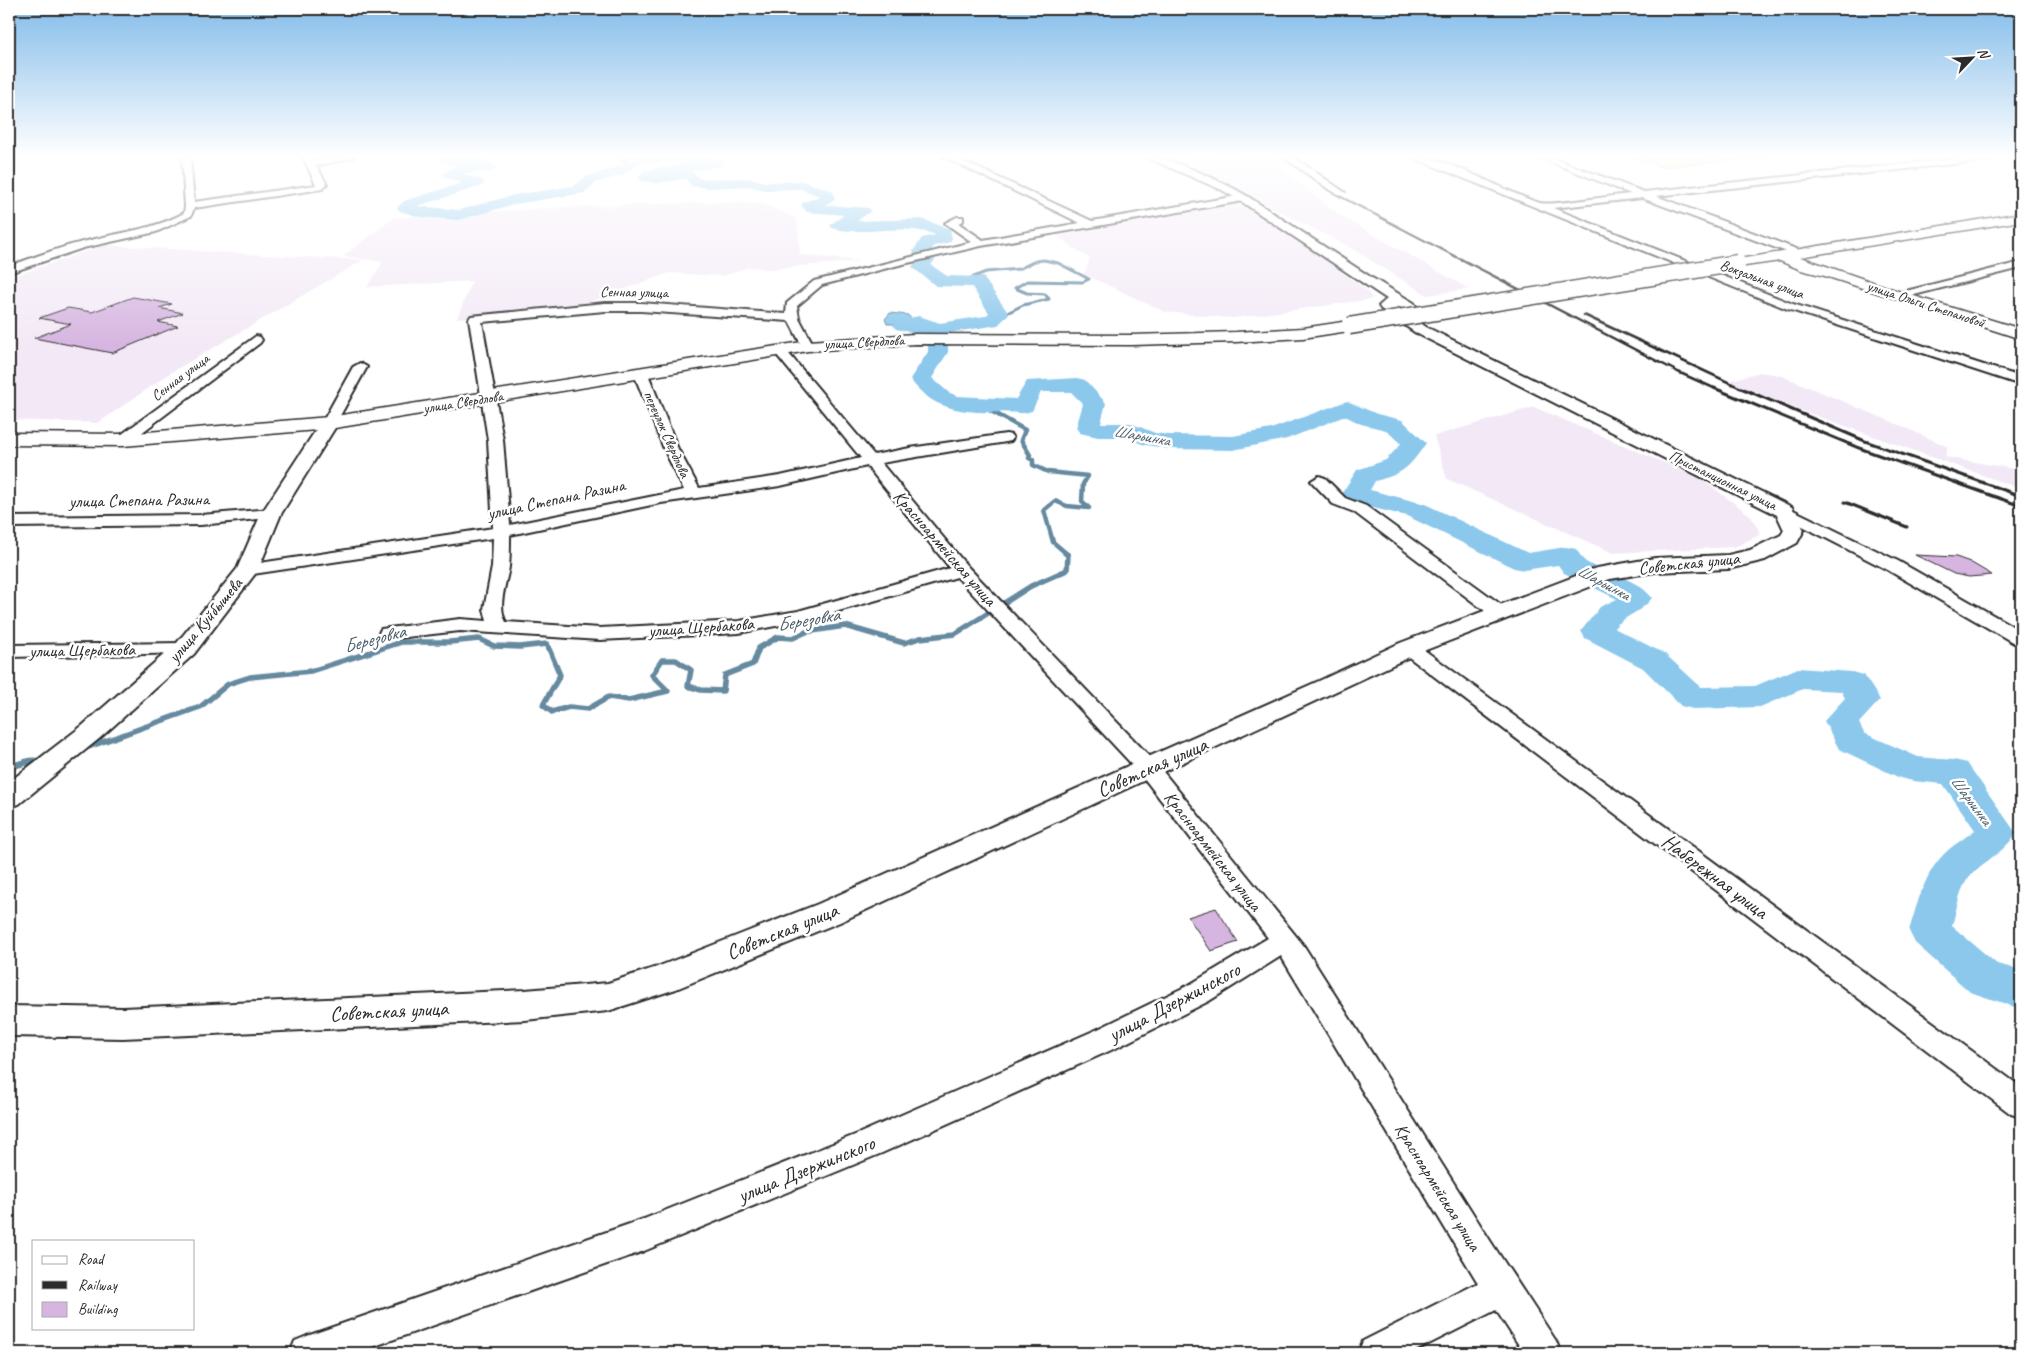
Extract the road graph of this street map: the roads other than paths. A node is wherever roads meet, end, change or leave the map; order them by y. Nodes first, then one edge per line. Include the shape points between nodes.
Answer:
1 (177, 221) edge
2 (958, 221) edge
3 (1083, 221) edge
4 (1110, 221) edge
5 (1277, 221) edge
6 (1577, 221) edge
7 (1710, 221) edge
8 (1998, 221) edge
9 (1090, 224) junction
10 (981, 243) junction
11 (1795, 252) junction
12 (1780, 255) junction
13 (1754, 260) junction
14 (1809, 266) junction
15 (2021, 266) edge
16 (9, 270) edge
17 (1898, 296) junction
18 (793, 318) junction
19 (2021, 334) edge
20 (256, 340) dead end
21 (808, 346) junction
22 (780, 351) junction
23 (360, 367) dead end
24 (641, 374) junction
25 (2021, 381) edge
26 (491, 398) junction
27 (329, 423) junction
28 (1006, 438) dead end
29 (9, 439) edge
30 (123, 440) junction
31 (871, 462) junction
32 (1319, 481) dead end
33 (694, 494) junction
34 (1785, 511) junction
35 (271, 514) junction
36 (9, 522) edge
37 (1818, 527) junction
38 (1794, 530) junction
39 (502, 532) junction
40 (247, 570) junction
41 (960, 570) junction
42 (1500, 612) junction
43 (500, 628) junction
44 (388, 633) dead end
45 (2021, 639) edge
46 (1409, 648) junction
47 (185, 649) junction
48 (9, 651) edge
49 (1148, 768) junction
50 (9, 798) edge
51 (1284, 941) junction
52 (9, 1021) edge
53 (2021, 1104) edge
54 (1503, 1288) junction
55 (307, 1353) edge
56 (1375, 1353) edge
57 (1544, 1353) edge

1 - 16 street via 130,236 88,243
2 - 10 street via 950,223
3 - 9 street
4 - 9 street
5 - 34 street, Пристанционная улица via 1397,299 1386,306 1421,330
6 - 25 street, Вокзальная улица via 1789,306
7 - 11 street
8 - 11 main road, улица Свердлова
9 - 10 street
10 - 18 street via 818,283 791,304
11 - 12 main road, улица Свердлова
11 - 14 main road
12 - 13 main road, улица Свердлова
12 - 14 main road
13 - 14 main road
13 - 21 main road, улица Свердлова, bridge via 1303,333 1132,340 915,339
14 - 17 main road, улица Ольги Степановой
15 - 17 street
17 - 19 main road, улица Ольги Степановой
18 - 21 street
18 - 26 street, Сенная улица via 605,307 475,319
20 - 30 street, Сенная улица
21 - 22 main road, улица Свердлова
22 - 24 main road, улица Свердлова
22 - 31 street, Красноармейская улица
23 - 27 street
24 - 26 main road, улица Свердлова
24 - 33 street, переулок Свердлова via 664,434
26 - 27 main road, улица Свердлова
26 - 39 street
27 - 30 main road, улица Свердлова
27 - 35 street, улица Куйбышева
28 - 31 street, улица Степана Разина via 910,452
29 - 30 main road, улица Свердлова
31 - 33 street, улица Степана Разина via 780,481
31 - 41 street, Красноармейская улица
32 - 42 street via 1339,501 1360,508
33 - 39 street, улица Степана Разина
34 - 37 street, Пристанционная улица
34 - 38 street
35 - 36 street, улица Степана Разина via 201,520
35 - 40 street, улица Куйбышева
37 - 38 street
37 - 45 street, Пристанционная улица
38 - 42 street, Советская улица via 1790,539 1757,555 1728,562 1654,565 1599,576
39 - 40 street, улица Степана Разина
39 - 43 street via 501,567 493,614
40 - 47 street, улица Куйбышева
41 - 43 street, улица Щербакова via 800,616 739,627 600,634
41 - 49 street, Красноармейская улица
42 - 46 street, Советская улица
43 - 44 street, улица Щербакова via 460,625
46 - 49 street, Советская улица
46 - 53 street, Набережная улица
47 - 48 street, улица Щербакова
47 - 50 street, улица Куйбышева via 91,732
49 - 51 street, Красноармейская улица
49 - 52 street, Советская улица via 829,913 664,979 608,997 525,1005 123,1023
51 - 54 street, Красноармейская улица
51 - 55 street, улица Дзержинского via 1199,993 1108,1038 871,1143 644,1234
54 - 56 street
54 - 57 street, Красноармейская улица

